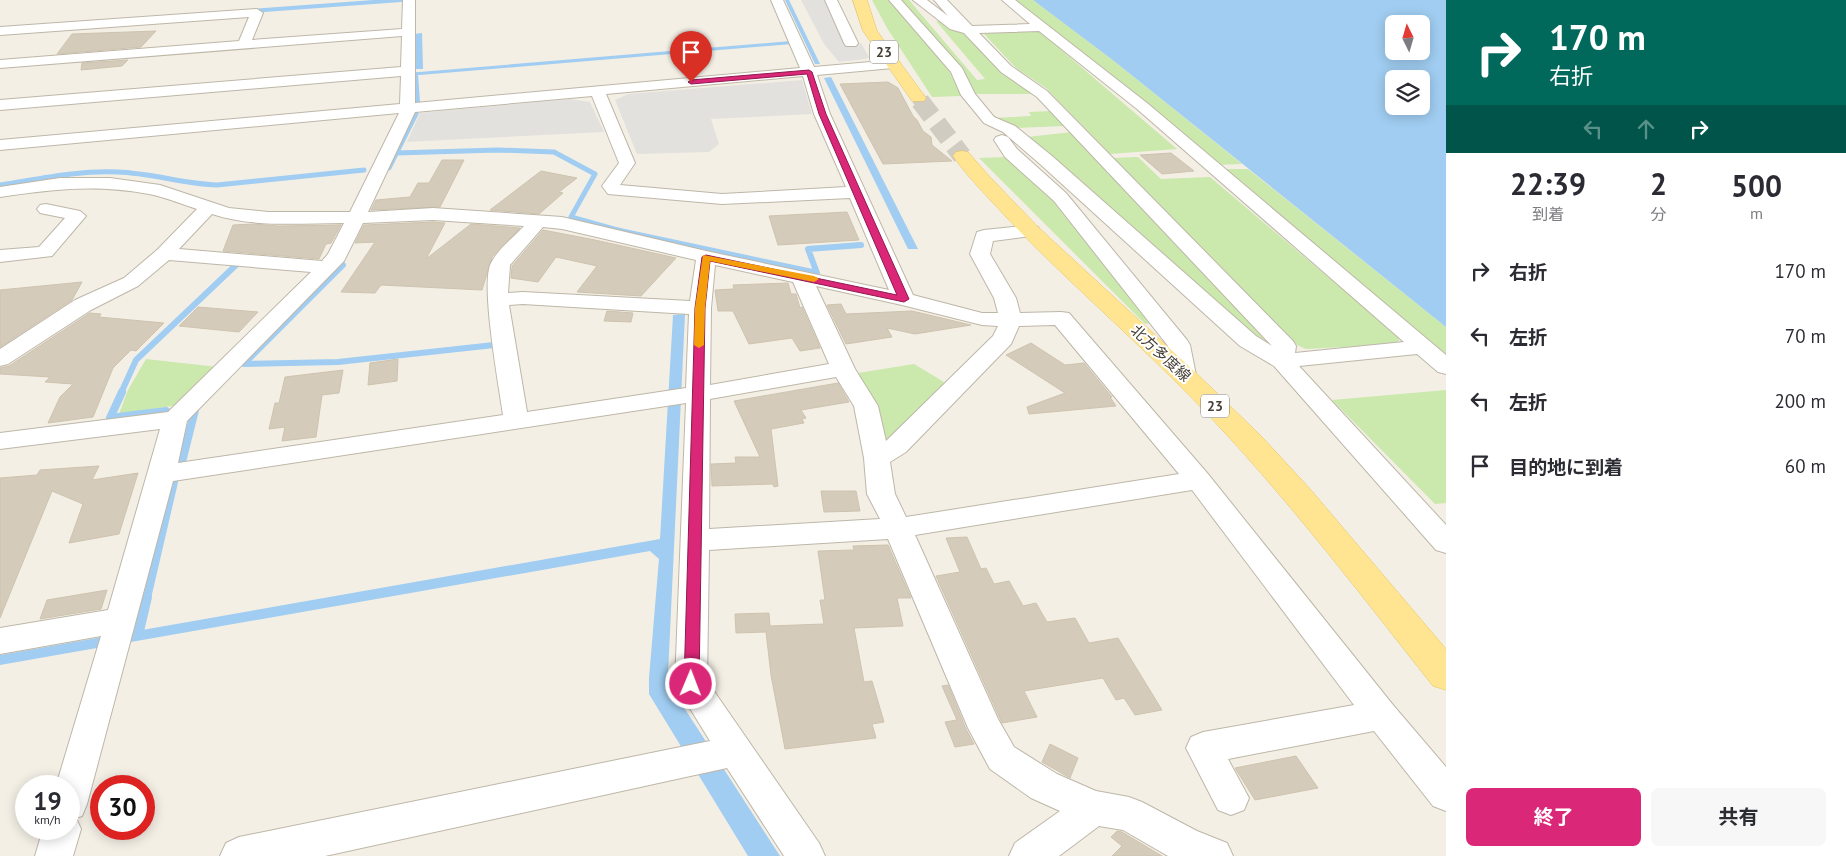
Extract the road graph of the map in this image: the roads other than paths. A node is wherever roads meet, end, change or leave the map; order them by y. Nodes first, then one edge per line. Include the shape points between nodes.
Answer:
1 (409, 0) edge
2 (777, 0) edge
3 (831, 0) edge
4 (860, 0) edge
5 (895, 0) edge
6 (919, 0) edge
7 (940, 0) edge
8 (1008, 0) edge
9 (170, 19) junction
10 (1040, 27) junction
11 (969, 30) junction
12 (0, 31) edge
13 (409, 32) junction
14 (851, 43) dead end
15 (244, 45) junction
16 (144, 52) junction
17 (893, 64) junction
18 (1, 65) edge
19 (809, 72) junction
20 (408, 74) junction
21 (154, 78) dead end
22 (116, 81) dead end
23 (597, 91) junction
24 (918, 98) tunnel mouth
25 (0, 106) edge
26 (408, 108) junction
27 (989, 120) junction
28 (0, 145) edge
29 (962, 156) tunnel mouth
30 (0, 192) edge
31 (856, 192) junction
32 (210, 206) junction
33 (46, 209) dead end
34 (356, 218) junction
35 (540, 221) junction
36 (1031, 231) junction
37 (164, 254) junction
38 (0, 256) edge
39 (706, 257) junction
40 (326, 267) junction
41 (801, 276) junction
42 (904, 299) junction
43 (498, 300) junction
44 (700, 308) junction
45 (1011, 320) junction
46 (1421, 347) junction
47 (0, 359) edge
48 (1282, 361) junction
49 (1446, 367) edge
50 (843, 369) junction
51 (1184, 375) junction
52 (693, 395) junction
53 (175, 419) junction
54 (516, 420) junction
55 (0, 441) edge
56 (878, 458) junction
57 (162, 474) junction
58 (1199, 480) junction
59 (898, 528) junction
60 (694, 540) junction
61 (1446, 543) edge
62 (117, 634) junction
63 (0, 642) edge
64 (1446, 675) edge
65 (1381, 715) junction
66 (728, 752) junction
67 (77, 775) edge
68 (1446, 794) edge
69 (1231, 798) dead end
70 (1094, 808) junction
71 (59, 840) edge
72 (54, 856) edge
73 (239, 856) edge
74 (806, 856) edge
75 (1028, 856) edge
76 (1214, 856) edge

1 - 13 street
2 - 19 street
3 - 14 street
4 - 17 main road, 23 via 870,31
5 - 27 street via 957,71 968,95
6 - 11 street via 954,26
7 - 11 street
8 - 10 street
9 - 12 street
9 - 15 street via 256,13
9 - 16 street
10 - 11 street
10 - 46 street via 1142,106
11 - 48 street via 1006,69 1042,94 1285,346
13 - 15 street
13 - 20 street
15 - 16 street
16 - 18 street
17 - 19 street
17 - 24 main road, 23
19 - 23 street
19 - 31 street via 822,114
20 - 25 street
20 - 26 street
21 - 22 street
23 - 26 street
23 - 31 street via 627,163 612,186 614,190 722,199
26 - 28 street
26 - 34 street
27 - 48 street via 1009,129 1046,160 1248,341
27 - 51 street via 1011,153 1060,197 1179,345
29 - 36 main road, 北方多度線 / 23
30 - 32 street via 60,183 110,182 154,189
31 - 42 street
32 - 34 street via 268,218
32 - 37 street
33 - 38 street via 77,216 46,252
34 - 35 street via 433,214
34 - 40 street via 336,257
35 - 39 street via 562,223
35 - 43 street via 500,264
36 - 45 street via 984,236 980,254 1005,298
36 - 51 main road, 北方多度線 / 23
37 - 40 street
37 - 47 street via 131,282 83,305
39 - 41 street
39 - 44 street
40 - 53 street
41 - 42 street
41 - 50 street
42 - 45 street via 982,319
43 - 44 street via 523,298
43 - 54 street
44 - 52 street
45 - 56 street via 1003,338 897,446
45 - 58 street via 1061,318
46 - 48 street
46 - 49 street
48 - 61 street
50 - 52 street
50 - 56 street via 866,406
51 - 64 main road, 北方多度線 / 23 via 1252,442 1300,496
52 - 54 street
52 - 60 street
53 - 55 street
53 - 57 street
54 - 57 street
56 - 59 street via 881,494
57 - 62 street
58 - 59 street
58 - 65 street
59 - 60 street
59 - 70 street via 985,728 1002,758 1044,786
60 - 66 street via 691,684
62 - 63 street
62 - 67 street
65 - 68 street
65 - 69 street via 1203,748
66 - 73 street
66 - 74 street
70 - 75 street
70 - 76 street via 1129,814 1186,846
71 - 72 street

